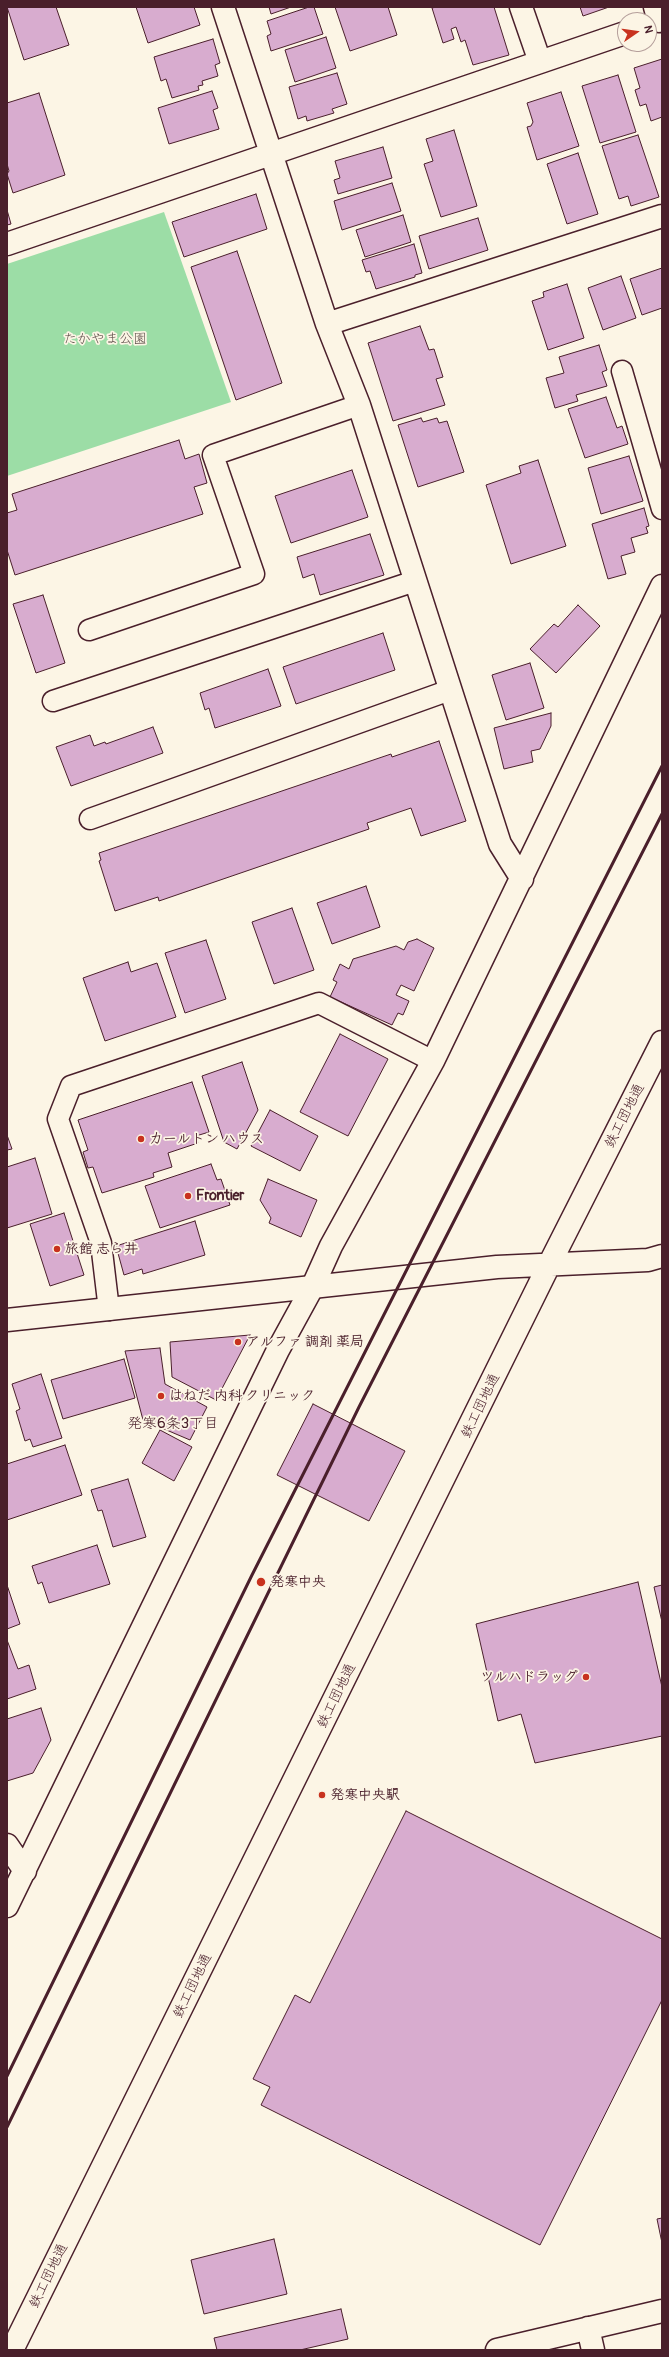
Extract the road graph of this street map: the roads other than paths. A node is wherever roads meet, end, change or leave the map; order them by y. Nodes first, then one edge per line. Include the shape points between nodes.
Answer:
1 (223, 7) edge
2 (522, 7) edge
3 (617, 36) edge
4 (540, 62) junction
5 (271, 155) junction
6 (662, 216) edge
7 (7, 244) edge
8 (327, 324) junction
9 (622, 371) dead end
10 (359, 404) junction
11 (662, 509) edge
12 (415, 581) junction
13 (662, 586) edge
14 (89, 630) dead end
15 (450, 690) junction
16 (53, 701) dead end
17 (90, 819) dead end
18 (522, 879) junction
19 (662, 1042) edge
20 (433, 1061) junction
21 (662, 1256) edge
22 (550, 1263) junction
23 (313, 1286) junction
24 (109, 1310) junction
25 (7, 1320) edge
26 (7, 1845) edge
27 (25, 1871) junction
28 (7, 1906) edge
29 (662, 2311) edge
30 (588, 2328) junction
31 (12, 2350) edge
32 (497, 2350) edge
33 (593, 2350) edge

1 - 5 street
2 - 4 street
3 - 4 street
4 - 5 street
5 - 7 street
5 - 8 street
6 - 8 street
8 - 10 street
9 - 11 lane
10 - 12 street
10 - 14 lane via 213,455 254,574
12 - 15 street
12 - 16 lane
13 - 18 street
15 - 17 lane
15 - 18 street via 500,844
18 - 20 street
19 - 22 street, 鉄工団地通
20 - 23 street via 331,1246
20 - 24 lane via 319,1004 71,1086 58,1119 101,1243
21 - 22 street via 648,1260
22 - 23 street
22 - 31 street, 鉄工団地通
23 - 24 street
23 - 27 street via 278,1350
24 - 25 street
26 - 27 street
27 - 28 street
29 - 30 street
30 - 32 street
30 - 33 street

